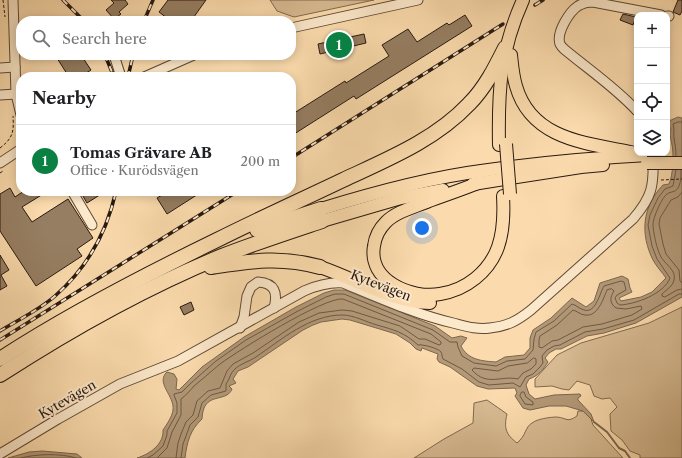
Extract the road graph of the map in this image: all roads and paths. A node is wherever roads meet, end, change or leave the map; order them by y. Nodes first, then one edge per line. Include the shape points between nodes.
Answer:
1 (12, 0) edge
2 (418, 0) edge
3 (522, 0) edge
4 (527, 0) edge
5 (645, 12) edge
6 (296, 27) edge
7 (508, 52) junction
8 (116, 60) edge
9 (183, 60) edge
10 (15, 67) junction
11 (0, 68) edge
12 (119, 72) edge
13 (155, 72) edge
14 (16, 94) joint
15 (0, 95) edge
16 (634, 108) edge
17 (16, 152) edge
18 (682, 155) edge
19 (649, 157) edge
20 (0, 163) edge
21 (682, 163) edge
22 (682, 179) edge
23 (653, 180) junction
24 (481, 182) junction
25 (506, 195) junction
26 (75, 196) edge
27 (322, 215) junction
28 (92, 225) dead end
29 (320, 267) joint
30 (191, 270) junction
31 (156, 271) junction
32 (274, 308) junction
33 (240, 328) junction
34 (0, 359) edge
35 (0, 375) edge
36 (0, 454) edge

1 - 10 street
2 - 6 street
3 - 7 main road via 511,28
4 - 7 main road
5 - 16 street via 593,2 584,3 571,12 560,34 560,44 564,49
7 - 19 main road via 519,95 528,111 540,124 581,142
7 - 25 main road, bridge via 502,144
7 - 31 highway via 473,100 424,140
8 - 12 street
9 - 13 street
10 - 11 street
10 - 14 street
14 - 15 street
17 - 20 street
18 - 19 main road
19 - 21 main road, bridge
19 - 23 street, Kytevägen
19 - 24 main road
19 - 27 main road via 583,159 479,171 399,187
22 - 23 path
23 - 32 street, Kytevägen via 644,207 633,219 531,310 509,324 472,328 434,318 344,283 331,282 304,291
24 - 25 main road via 408,209 386,222 379,230 373,249 381,275 394,286 420,294 439,294 467,285 484,271 498,247
24 - 27 main road
25 - 29 main road via 510,229 501,260 482,283 458,298 440,302 412,301 392,296
26 - 28 street
27 - 30 highway
27 - 31 highway via 270,225
29 - 30 highway via 296,261 272,260
30 - 35 highway via 124,302
31 - 34 highway via 71,316
32 - 33 street, Kytevägen
32 - 33 street via 274,289 267,282 258,282 250,287
33 - 36 street, Kytevägen via 178,361 120,384

